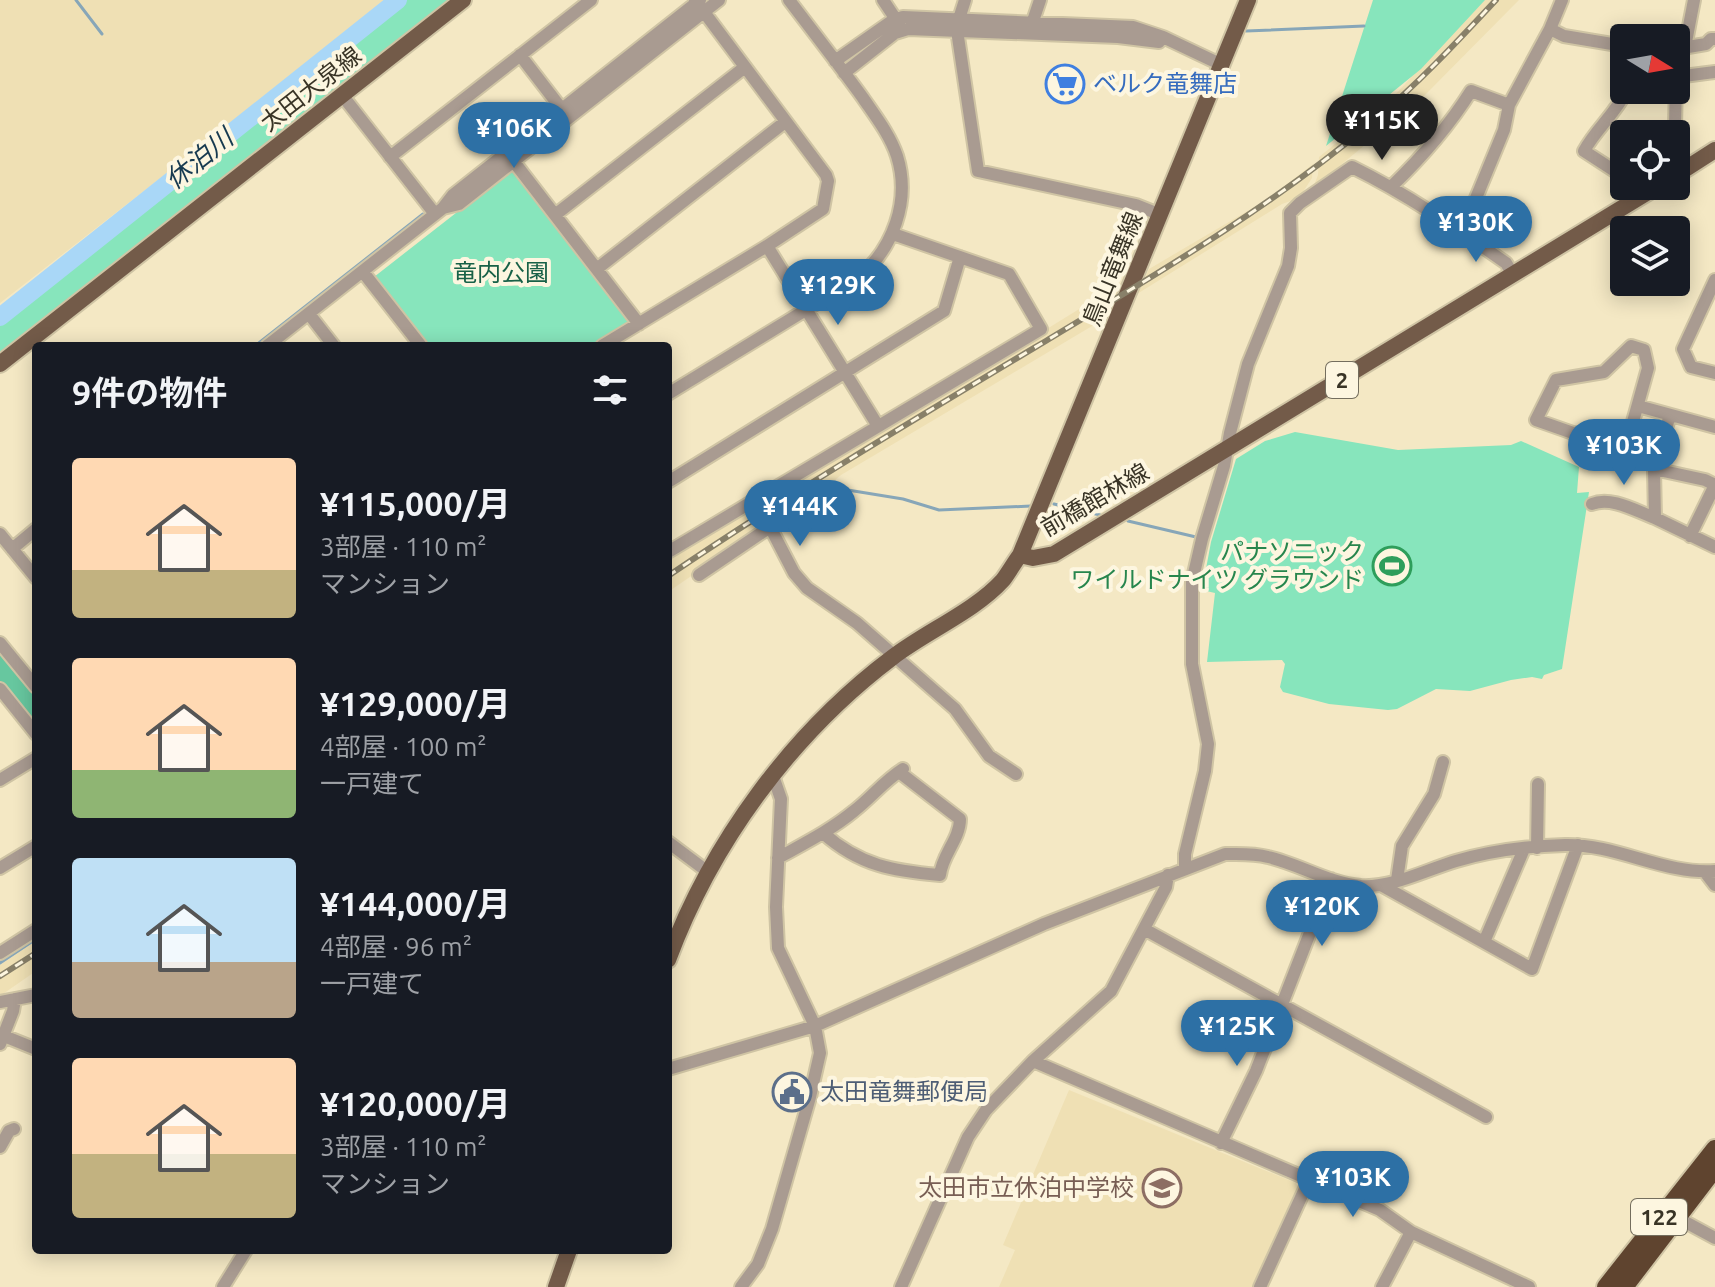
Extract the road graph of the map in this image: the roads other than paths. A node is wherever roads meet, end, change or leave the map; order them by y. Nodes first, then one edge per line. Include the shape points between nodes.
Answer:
1 (463, 0) edge
2 (591, 0) edge
3 (719, 0) edge
4 (789, 0) edge
5 (883, 0) edge
6 (965, 0) edge
7 (1040, 0) edge
8 (1248, 0) edge
9 (1562, 0) edge
10 (1694, 0) edge
11 (699, 3) edge
12 (899, 24) junction
13 (1688, 24) edge
14 (958, 25) junction
15 (1031, 28) junction
16 (1550, 29) junction
17 (1715, 39) edge
18 (1610, 44) edge
19 (1690, 47) edge
20 (520, 55) junction
21 (835, 61) junction
22 (1222, 65) junction
23 (745, 67) junction
24 (1715, 72) edge
25 (844, 73) junction
26 (1690, 76) edge
27 (342, 95) junction
28 (1618, 104) edge
29 (1509, 105) junction
30 (565, 114) junction
31 (785, 122) junction
32 (1715, 150) edge
33 (390, 157) junction
34 (511, 157) junction
35 (1610, 165) edge
36 (1690, 166) edge
37 (1392, 186) junction
38 (1629, 200) edge
39 (439, 211) junction
40 (555, 215) junction
41 (1161, 215) junction
42 (1462, 232) junction
43 (893, 234) junction
44 (767, 246) junction
45 (960, 257) junction
46 (598, 268) junction
47 (363, 272) junction
48 (1513, 275) junction
49 (1715, 280) edge
50 (807, 311) junction
51 (309, 314) junction
52 (639, 324) junction
53 (272, 342) edge
54 (331, 342) edge
55 (418, 342) edge
56 (609, 342) edge
57 (0, 364) edge
58 (846, 373) junction
59 (1715, 373) edge
60 (672, 392) edge
61 (1638, 406) junction
62 (1670, 415) junction
63 (878, 426) junction
64 (1715, 427) edge
65 (1227, 451) junction
66 (1654, 469) junction
67 (672, 480) edge
68 (1715, 485) edge
69 (1592, 504) dead end
70 (1655, 518) junction
71 (32, 532) edge
72 (0, 534) edge
73 (1690, 536) junction
74 (1715, 547) edge
75 (12, 549) junction
76 (672, 549) edge
77 (1020, 555) junction
78 (32, 573) edge
79 (699, 575) dead end
80 (0, 643) edge
81 (893, 657) junction
82 (32, 682) edge
83 (0, 689) edge
84 (32, 729) edge
85 (32, 760) edge
86 (1443, 762) dead end
87 (1016, 774) dead end
88 (773, 776) junction
89 (0, 780) edge
90 (1538, 784) dead end
91 (823, 833) junction
92 (672, 845) edge
93 (1578, 845) junction
94 (32, 848) edge
95 (1530, 848) junction
96 (778, 858) junction
97 (0, 868) edge
98 (1185, 869) junction
99 (1710, 871) edge
100 (708, 872) junction
101 (1168, 875) junction
102 (1331, 879) junction
103 (1397, 880) junction
104 (1381, 885) junction
105 (1715, 885) edge
106 (1144, 929) junction
107 (32, 933) edge
108 (1484, 942) junction
109 (672, 951) edge
110 (0, 953) edge
111 (32, 996) edge
112 (15, 999) junction
113 (0, 1002) edge
114 (1280, 1004) junction
115 (815, 1026) junction
116 (2, 1040) edge
117 (32, 1048) edge
118 (1033, 1061) junction
119 (672, 1068) edge
120 (1486, 1117) dead end
121 (14, 1129) dead end
122 (1221, 1143) junction
123 (0, 1147) edge
124 (1715, 1149) edge
125 (1715, 1168) edge
126 (1309, 1180) junction
127 (1676, 1217) junction
128 (1411, 1232) junction
129 (1715, 1238) edge
130 (244, 1254) edge
131 (568, 1254) edge
132 (223, 1287) edge
133 (556, 1287) edge
134 (741, 1287) edge
135 (901, 1287) edge
136 (1260, 1287) edge
137 (1382, 1287) edge
138 (1529, 1287) edge
139 (1606, 1287) edge
140 (1624, 1287) edge

1 - 27 main road, 太田大泉線
2 - 20 street
3 - 11 street
4 - 21 street
5 - 12 street
6 - 14 street
7 - 15 street
8 - 22 main road, 鳥山竜舞線
9 - 16 street
10 - 13 street
11 - 23 street
11 - 30 street
12 - 14 street
12 - 21 street
12 - 25 street
14 - 15 street
14 - 41 street via 978,171
15 - 22 street via 1144,38
16 - 18 street
16 - 29 street
17 - 19 street
20 - 30 street
20 - 33 street
21 - 25 street
22 - 41 main road, 鳥山竜舞線
23 - 31 street
23 - 40 street
24 - 26 street
25 - 43 street via 897,155 902,191
27 - 33 street
27 - 57 main road, 太田大泉線
28 - 35 street via 1584,151
29 - 37 street via 1471,91 1424,155
29 - 42 street
30 - 34 street
31 - 44 street via 828,181 821,212
31 - 46 street
32 - 36 main road
33 - 39 street
34 - 39 street via 453,195
34 - 40 street
37 - 42 street
37 - 65 street via 1347,168 1290,213 1288,266 1248,364
38 - 48 main road, 前橋館林線 / 2
39 - 47 street
40 - 46 street
41 - 77 main road, 鳥山竜舞線
42 - 48 street via 1506,263
43 - 45 street
43 - 50 street via 867,270
44 - 50 street
44 - 52 street
45 - 58 street via 944,311
45 - 63 street via 1009,274 1041,329
46 - 52 street
47 - 51 street
47 - 55 street
48 - 65 main road, 前橋館林線 / 2
49 - 59 street via 1683,349 1691,367
50 - 58 street
50 - 60 street
51 - 53 street
51 - 54 street
52 - 56 street
58 - 63 street
58 - 67 street
61 - 61 street via 1648,363 1644,350 1631,346 1604,372 1556,380 1536,420 1615,442 1629,436
61 - 62 street
62 - 64 street
62 - 66 street
63 - 76 street
65 - 77 main road, 前橋館林線 / 2 via 1054,554
65 - 98 street via 1190,599 1192,664 1208,744
66 - 68 street
66 - 70 street
68 - 73 street
69 - 70 street via 1612,502
70 - 73 street
71 - 75 street
72 - 75 street
73 - 74 street
75 - 78 street
77 - 81 main road, 前橋館林線 via 993,589
79 - 81 street via 769,525 807,588
80 - 82 street
81 - 87 street via 955,709 989,756
81 - 88 main road, 前橋館林線 via 820,723
83 - 84 street
85 - 89 street
86 - 103 street via 1434,794 1402,846
88 - 96 street via 781,799
88 - 100 main road, 前橋館林線
90 - 95 street
91 - 91 street via 901,770 960,819 940,875 886,869 854,856
91 - 96 street
92 - 100 street
93 - 95 street
93 - 99 street
93 - 108 street via 1532,969
94 - 97 street
95 - 103 street via 1460,860
95 - 108 street
96 - 115 street via 778,948
98 - 101 street
98 - 102 street via 1225,854 1250,854
99 - 105 street
100 - 109 main road, 前橋館林線
101 - 106 street
101 - 115 street
102 - 104 street
102 - 114 street
103 - 104 street
104 - 108 street
106 - 114 street
106 - 118 street via 1111,991
107 - 110 street
111 - 112 street
112 - 113 street
112 - 116 street
114 - 120 street
114 - 122 street via 1256,1071
115 - 119 street
115 - 134 street via 820,1053 810,1097 765,1249
116 - 117 street
118 - 122 street
118 - 135 street via 968,1137
121 - 123 street
122 - 126 street
124 - 139 highway, 122
125 - 127 highway, 122
126 - 128 street via 1380,1210
126 - 136 street
127 - 129 street
127 - 140 highway, 122
128 - 137 street
128 - 138 street
130 - 132 street
131 - 133 main road

